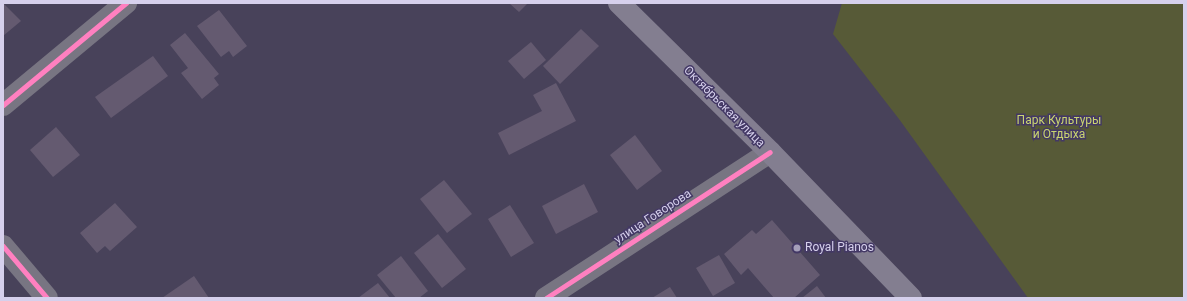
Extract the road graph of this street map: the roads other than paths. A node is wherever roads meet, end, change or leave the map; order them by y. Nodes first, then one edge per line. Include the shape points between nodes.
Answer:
1 (126, 3) edge
2 (619, 3) edge
3 (3, 105) edge
4 (770, 152) junction
5 (3, 246) edge
6 (47, 298) edge
7 (546, 298) edge
8 (911, 298) edge

1 - 3 street
2 - 4 main road, Октябрьская улица
4 - 7 street, улица Говорова
4 - 8 main road, Октябрьская улица
5 - 6 street

